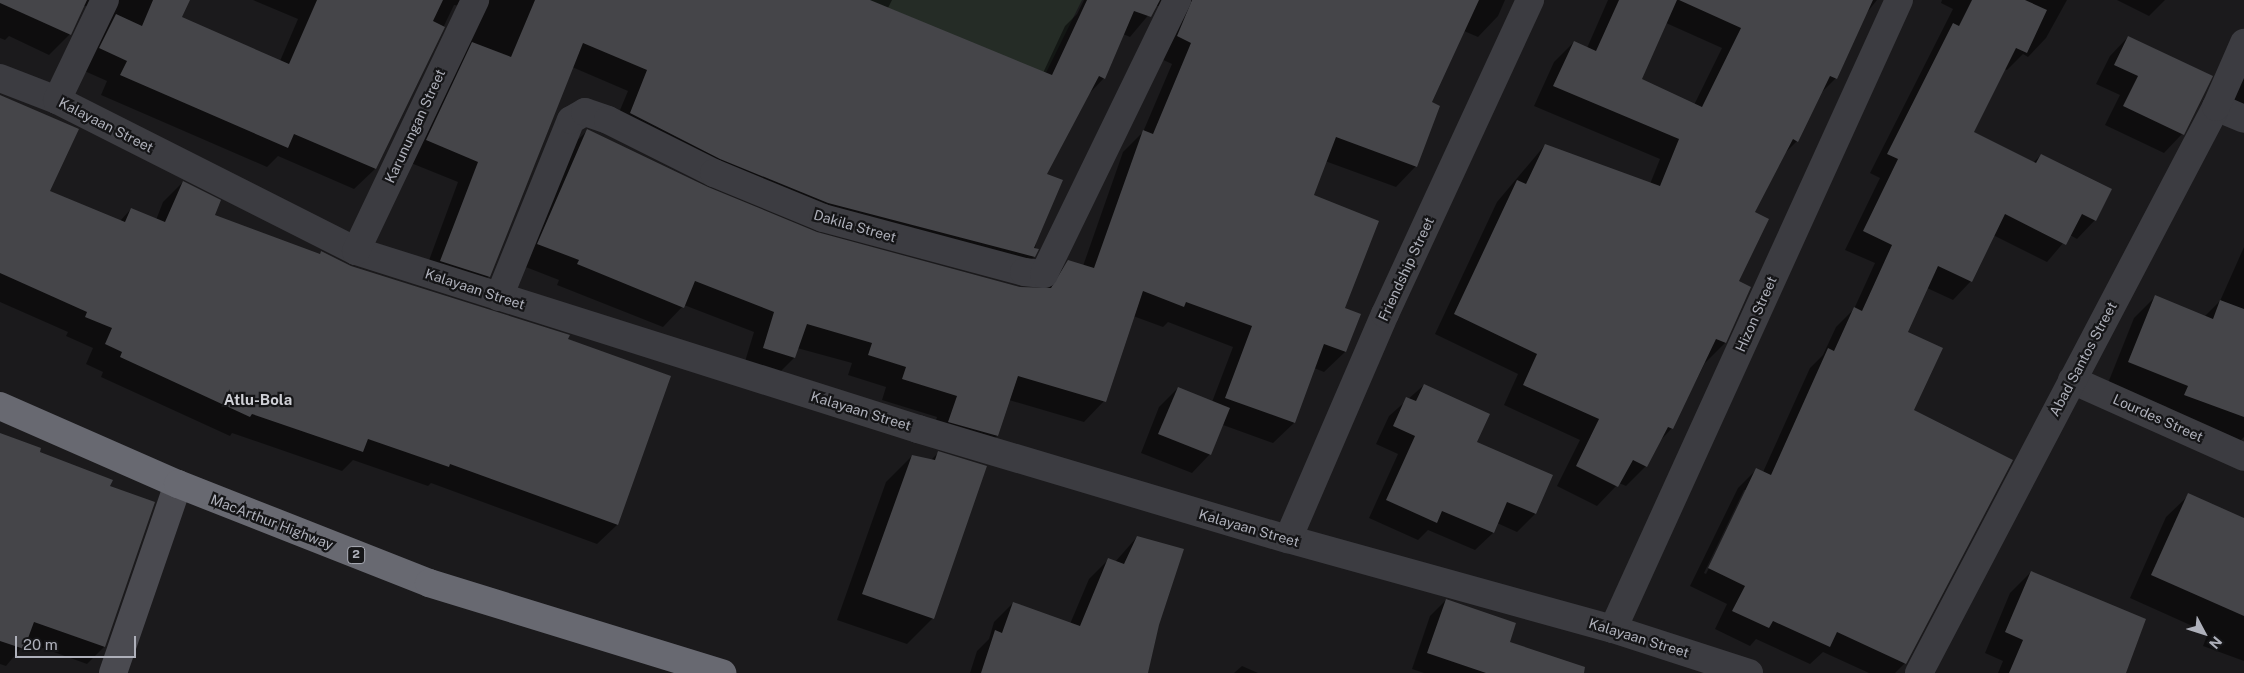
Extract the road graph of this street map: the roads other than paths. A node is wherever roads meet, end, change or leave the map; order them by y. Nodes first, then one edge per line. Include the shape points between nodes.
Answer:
1 (105, 0) edge
2 (474, 0) edge
3 (1177, 0) edge
4 (1530, 0) edge
5 (1899, 0) edge
6 (2244, 43) edge
7 (0, 78) edge
8 (57, 100) junction
9 (2216, 107) junction
10 (2244, 119) edge
11 (356, 251) junction
12 (499, 297) junction
13 (2072, 380) junction
14 (0, 406) edge
15 (2244, 457) edge
16 (178, 484) junction
17 (1288, 540) junction
18 (1613, 629) junction
19 (113, 673) edge
20 (722, 673) edge
21 (1749, 673) edge
22 (1919, 673) edge

1 - 8 street
2 - 11 street, Karunungan Street
3 - 12 street, Dakila Street via 1044,274 1024,272 823,218 714,173 608,120 585,112 571,120
4 - 17 street, Friendship Street via 1385,314
5 - 18 street, Hizon Street
6 - 9 street, Abad Santos Street
7 - 8 street, Kalayaan Street
8 - 11 street, Kalayaan Street
9 - 10 street
9 - 13 street, Abad Santos Street
11 - 12 street, Kalayaan Street
12 - 17 street, Kalayaan Street via 918,429
13 - 15 street, Lourdes Street
13 - 22 street, Abad Santos Street
14 - 16 highway, MacArthur Highway / 2
16 - 19 main road
16 - 20 highway, MacArthur Highway / 2 via 429,583
17 - 18 street, Kalayaan Street
18 - 21 street, Kalayaan Street

